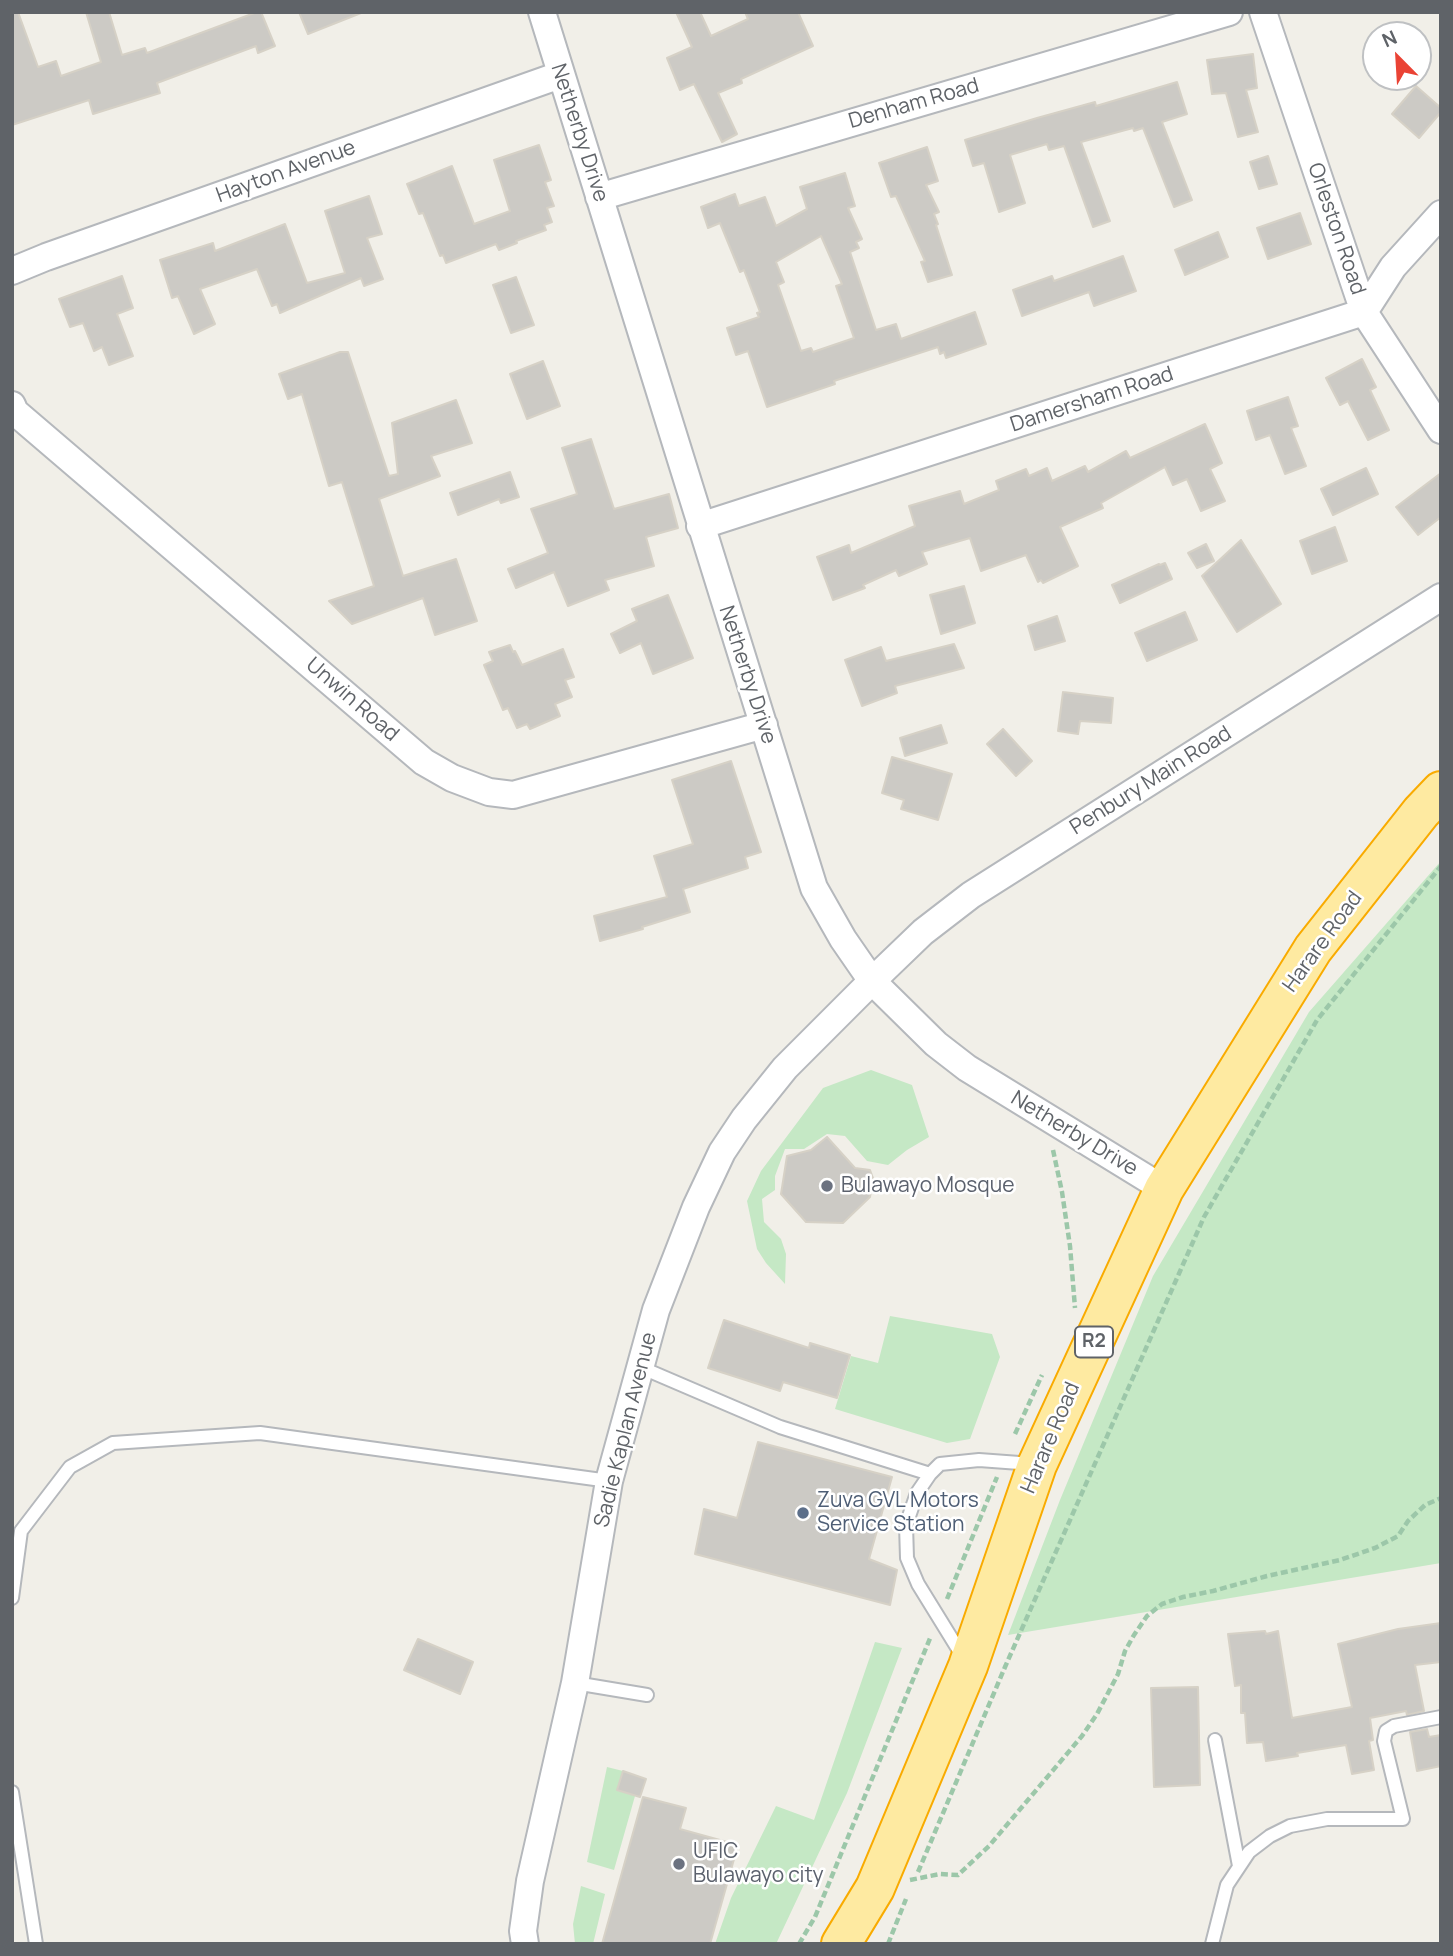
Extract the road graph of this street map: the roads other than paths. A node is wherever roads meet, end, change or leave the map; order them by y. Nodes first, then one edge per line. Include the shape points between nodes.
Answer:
1 (542, 12) edge
2 (1229, 12) edge
3 (1263, 12) edge
4 (560, 75) junction
5 (599, 197) junction
6 (1441, 214) edge
7 (12, 271) edge
8 (1364, 312) junction
9 (12, 405) edge
10 (1441, 430) edge
11 (700, 526) junction
12 (1441, 597) edge
13 (764, 725) junction
14 (1441, 791) edge
15 (872, 981) junction
16 (1164, 1189) junction
17 (640, 1367) junction
18 (1020, 1463) junction
19 (930, 1474) junction
20 (609, 1481) junction
21 (12, 1598) edge
22 (968, 1666) junction
23 (575, 1683) junction
24 (648, 1695) dead end
25 (1441, 1717) edge
26 (1215, 1740) dead end
27 (12, 1791) edge
28 (1239, 1866) junction
29 (36, 1944) edge
30 (525, 1944) edge
31 (841, 1944) edge
32 (1212, 1944) edge

1 - 4 street, Netherby Drive
2 - 5 street, Denham Road
3 - 8 street, Orleston Road
4 - 5 street, Netherby Drive
4 - 7 street, Hayton Avenue
5 - 11 street, Netherby Drive
6 - 8 street via 1393,267
8 - 10 street, Orleston Road
8 - 11 street, Damersham Road
9 - 13 street, Unwin Road via 424,762 452,778 489,792 513,795
11 - 13 street, Netherby Drive
12 - 15 street, Penbury Main Road via 971,895 923,932
13 - 15 street, Netherby Drive via 814,888
14 - 16 highway, Harare Road / R2 via 1313,949
15 - 16 street, Netherby Drive via 967,1068
15 - 17 street, Sadie Kaplan Avenue via 785,1068 722,1152 656,1310
16 - 18 highway, Harare Road / R2
17 - 19 lane via 780,1427
17 - 20 street, Sadie Kaplan Avenue
18 - 19 lane via 979,1460 940,1464
18 - 22 highway, Harare Road / R2
19 - 22 lane via 917,1493 906,1525 906,1551 918,1584
20 - 21 lane via 260,1433 113,1443 70,1467 21,1531
20 - 23 street, Sadie Kaplan Avenue
22 - 31 highway, Harare Road / R2 via 875,1888
23 - 24 lane
23 - 30 street, Sadie Kaplan Avenue via 530,1881
25 - 28 lane via 1386,1731 1384,1741 1403,1819 1327,1819 1290,1826 1249,1852
26 - 28 lane
27 - 29 lane
28 - 32 lane via 1227,1885

